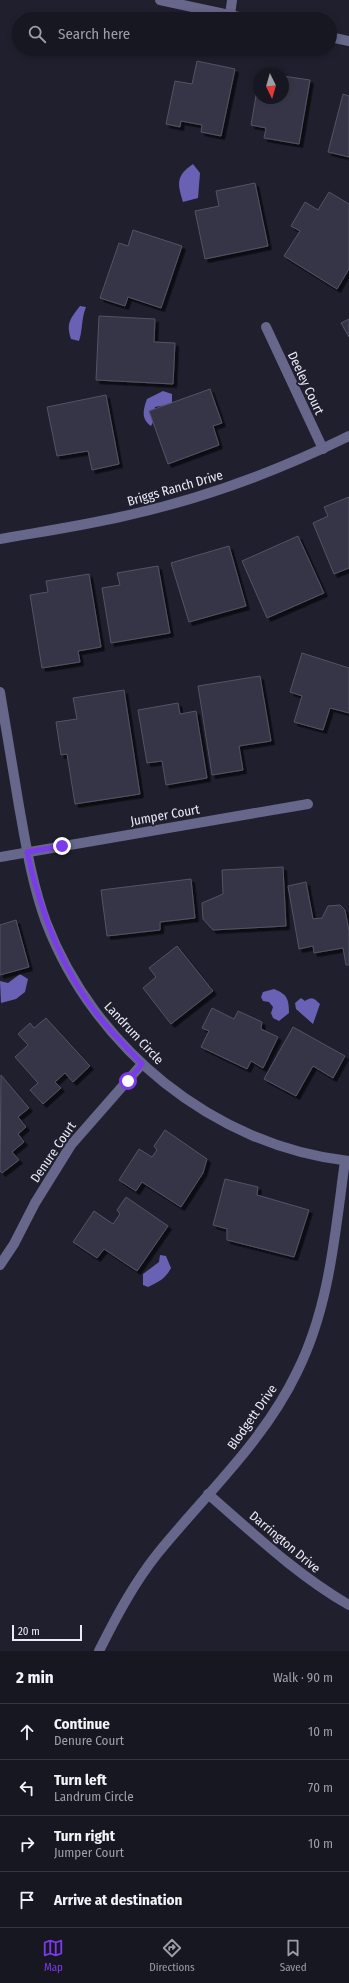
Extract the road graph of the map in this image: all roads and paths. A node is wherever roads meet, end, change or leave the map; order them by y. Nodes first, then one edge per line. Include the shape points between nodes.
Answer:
1 (160, 0) edge
2 (232, 0) edge
3 (216, 12) edge
4 (230, 12) edge
5 (337, 38) edge
6 (349, 41) edge
7 (266, 327) dead end
8 (349, 436) edge
9 (323, 449) junction
10 (0, 539) edge
11 (0, 692) edge
12 (308, 804) dead end
13 (27, 852) junction
14 (0, 857) edge
15 (142, 1064) junction
16 (347, 1161) edge
17 (0, 1265) edge
18 (208, 1494) junction
19 (349, 1605) edge
20 (99, 1651) edge

1 - 3 street
2 - 4 street
5 - 6 street
7 - 9 street, Deeley Court
8 - 9 street, Briggs Ranch Drive
9 - 10 street, Briggs Ranch Drive via 254,478 188,500 121,517
11 - 13 street, Landrum Circle
12 - 13 street, Jumper Court
13 - 14 street, Jumper Court
13 - 15 street, Landrum Circle via 41,906 62,957 81,992 104,1024
15 - 16 street, Landrum Circle via 197,1106 231,1125 267,1141 305,1153
15 - 17 street, Denure Court via 70,1145
16 - 18 street, Blodgett Drive via 319,1317 298,1371 256,1438
18 - 19 street, Darrington Drive via 319,1588
18 - 20 street, Blodgett Drive via 157,1554 131,1591

